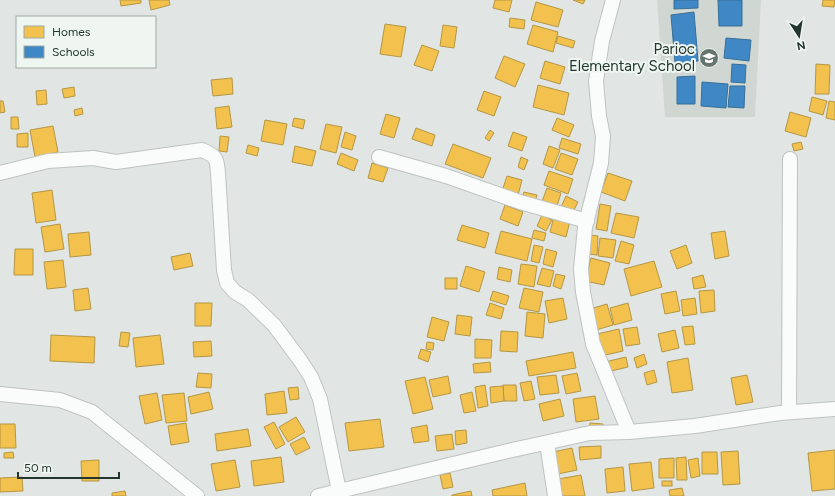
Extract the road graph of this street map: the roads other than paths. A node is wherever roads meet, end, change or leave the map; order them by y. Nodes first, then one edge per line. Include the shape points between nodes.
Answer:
1 (613, 0) edge
2 (379, 157) dead end
3 (790, 159) dead end
4 (0, 173) edge
5 (587, 221) junction
6 (0, 394) edge
7 (835, 409) edge
8 (790, 412) junction
9 (629, 432) junction
10 (547, 442) junction
11 (339, 491) junction
12 (197, 496) edge
13 (318, 496) edge
14 (555, 496) edge

1 - 5 street via 602,41 596,81 603,136 601,163
2 - 5 street
3 - 8 street
4 - 11 street via 48,161 93,158 116,162 202,150 214,155 217,161 227,283 274,325 311,377 320,399
5 - 9 street via 581,269 593,344
6 - 12 street via 60,400 92,412
7 - 8 street
8 - 9 street via 695,426
9 - 10 street via 590,433
10 - 11 street
10 - 14 street
11 - 13 street

